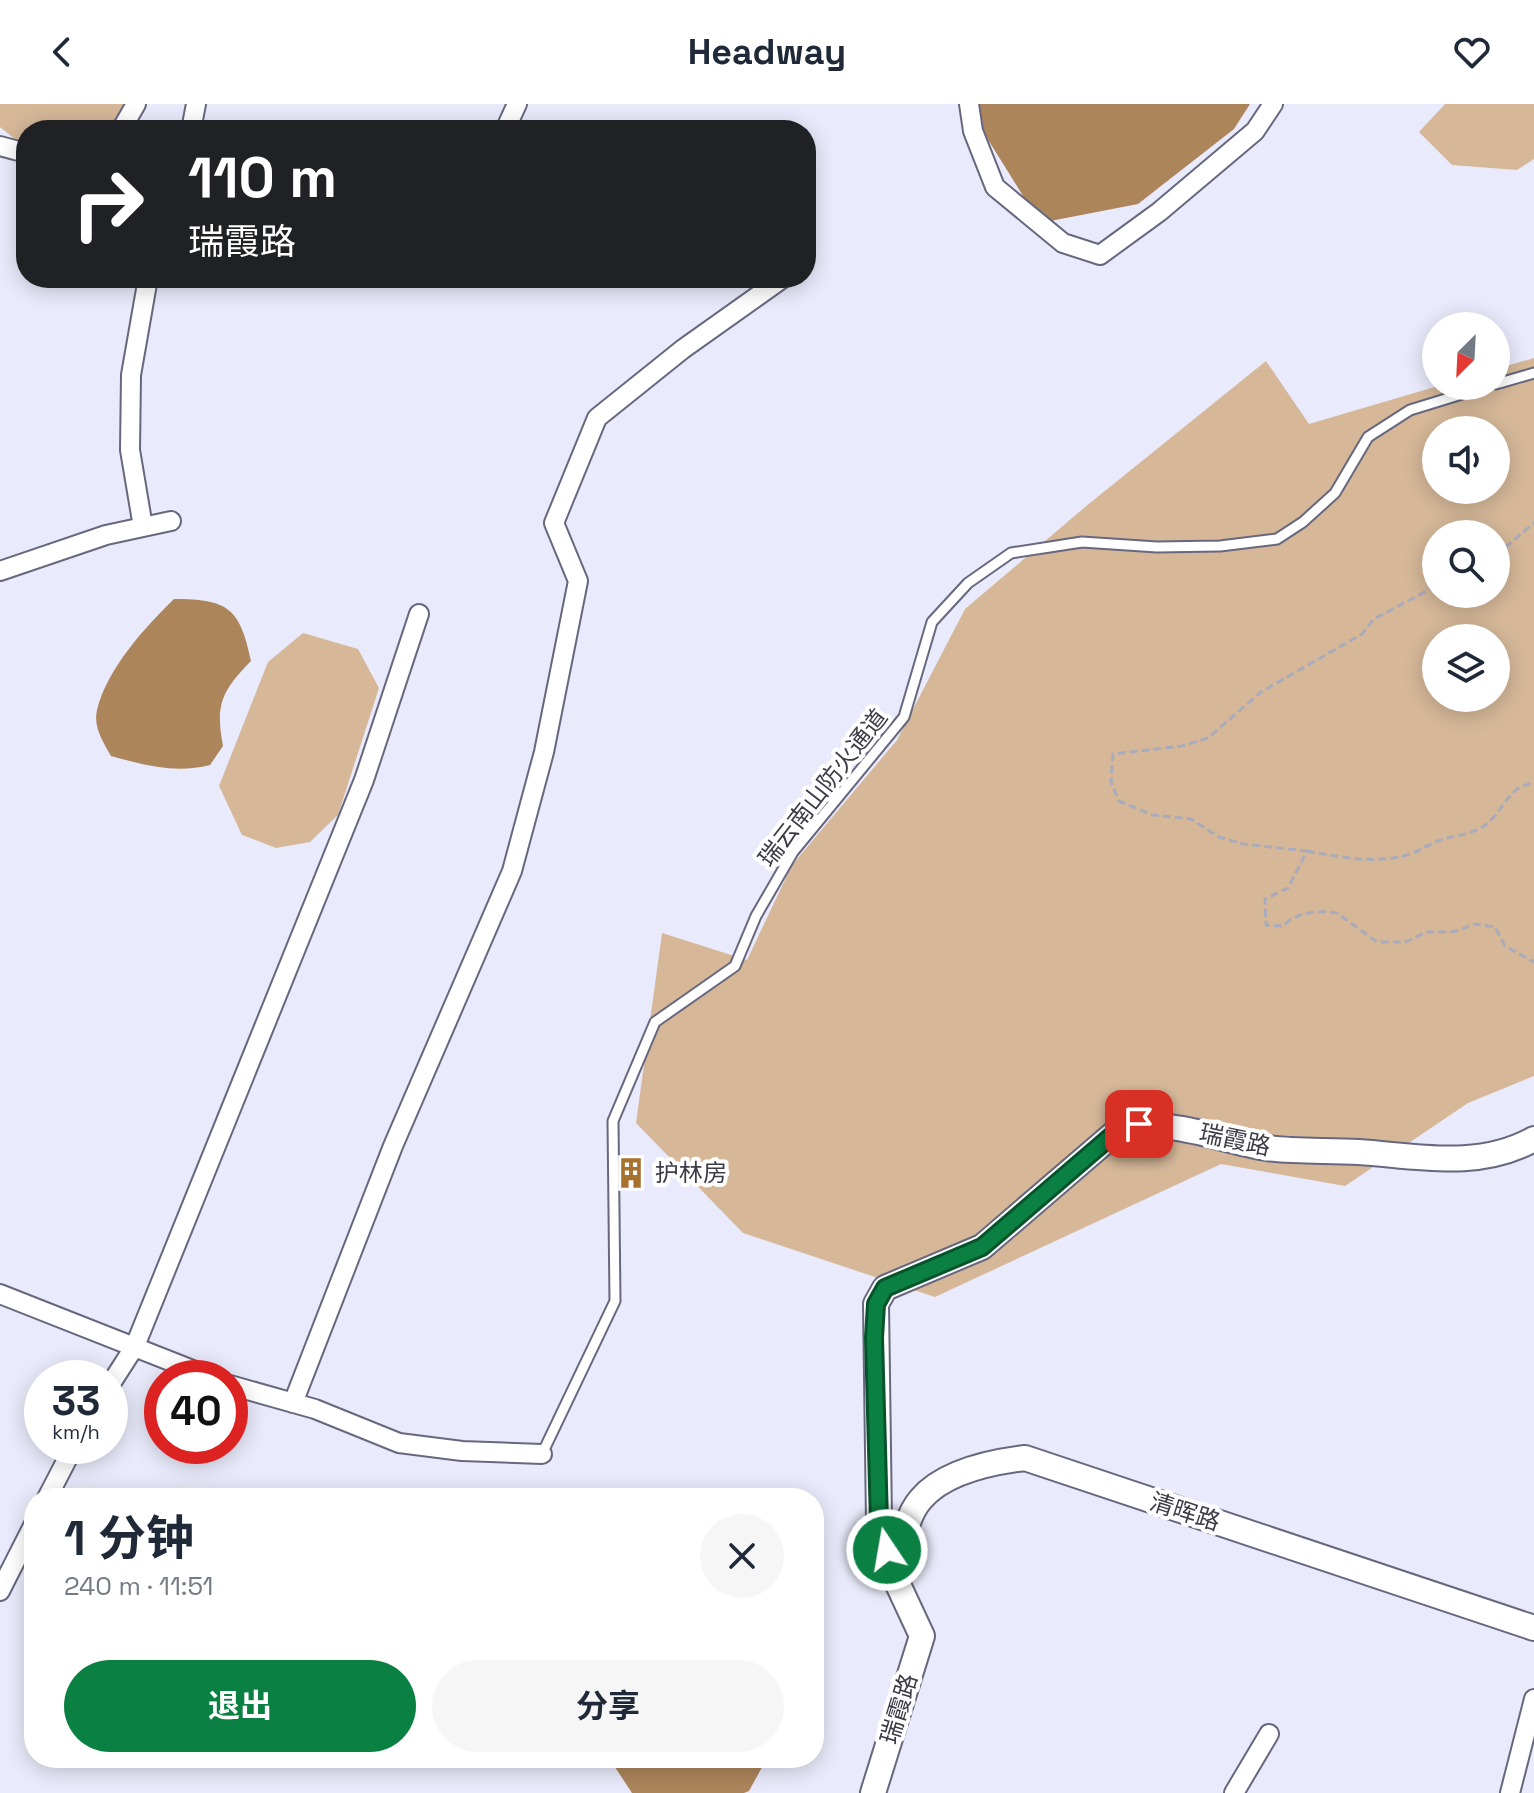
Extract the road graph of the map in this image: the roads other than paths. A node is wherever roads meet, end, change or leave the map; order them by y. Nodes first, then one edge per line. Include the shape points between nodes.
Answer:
1 (969, 104) edge
2 (1273, 104) edge
3 (146, 288) edge
4 (769, 288) edge
5 (1534, 373) edge
6 (1510, 380) edge
7 (1442, 400) edge
8 (171, 521) dead end
9 (143, 527) junction
10 (0, 571) edge
11 (419, 614) dead end
12 (1534, 1139) edge
13 (0, 1294) edge
14 (135, 1346) junction
15 (126, 1360) edge
16 (169, 1360) edge
17 (248, 1390) edge
18 (293, 1403) junction
19 (542, 1454) joint
20 (65, 1464) edge
21 (52, 1488) edge
22 (24, 1544) edge
23 (895, 1578) junction
24 (0, 1591) edge
25 (1534, 1628) edge
26 (1534, 1699) edge
27 (1269, 1734) dead end
28 (873, 1793) edge
29 (1234, 1793) edge
30 (1510, 1793) edge

1 - 2 street via 973,131 995,187 1063,243 1100,255 1255,131
3 - 9 street via 131,375 130,450
4 - 18 street via 597,418 554,523 578,581 544,752 512,871 393,1146
5 - 6 lane
7 - 19 lane, 瑞云南山防火通道 via 1410,410 1368,437 1335,493 1277,539 1157,547 1082,542 1011,553 968,583 932,622 904,717 793,852 735,966 655,1022 613,1121 615,1301
8 - 9 street
9 - 10 street
11 - 14 street via 364,780
12 - 23 street, 瑞霞路 via 1449,1161 1264,1147 1139,1124 1116,1132 982,1247 885,1288 876,1304 876,1442 879,1522
13 - 14 street
14 - 15 street
14 - 16 street
17 - 18 street
18 - 19 street via 399,1443
20 - 21 street
22 - 24 street
23 - 25 street, 清晖路 via 921,1498 982,1463 1025,1458
23 - 28 street, 瑞霞路 via 922,1636
26 - 30 street
27 - 29 street

